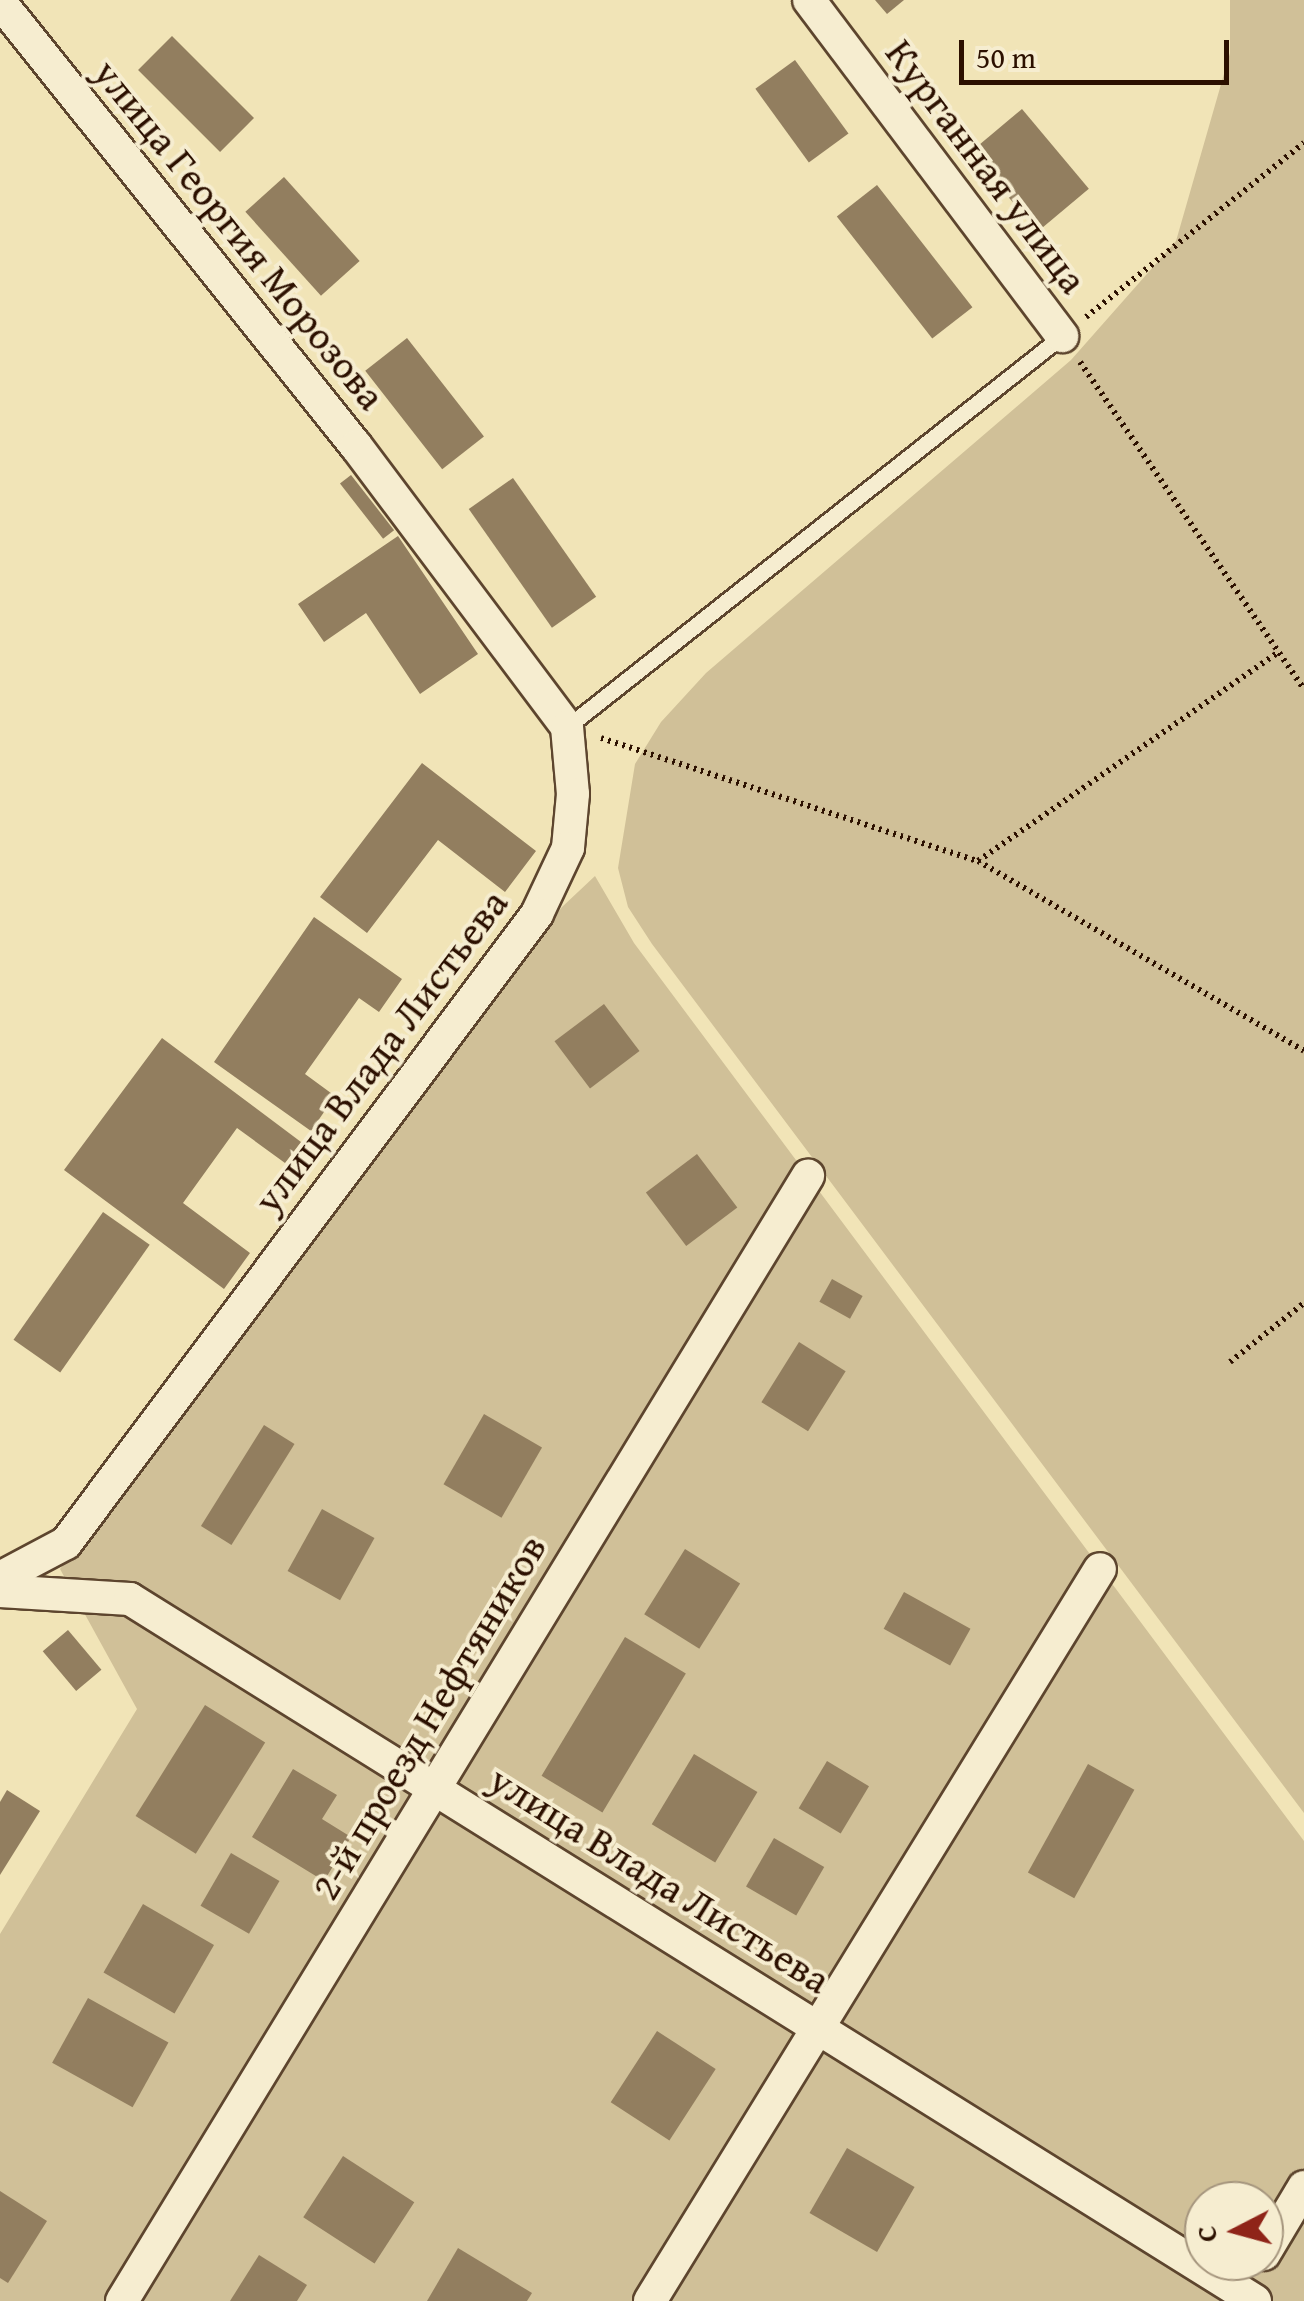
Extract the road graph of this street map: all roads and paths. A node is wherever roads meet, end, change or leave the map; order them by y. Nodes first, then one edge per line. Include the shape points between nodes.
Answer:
1 (808, 0) edge
2 (0, 2) edge
3 (1304, 143) edge
4 (1062, 336) junction
5 (1277, 653) junction
6 (1304, 689) edge
7 (568, 727) junction
8 (978, 860) junction
9 (1304, 1051) edge
10 (808, 1176) dead end
11 (1304, 1302) edge
12 (1230, 1362) dead end
13 (1100, 1569) dead end
14 (0, 1578) edge
15 (0, 1591) edge
16 (434, 1788) junction
17 (818, 2028) junction
18 (1304, 2187) edge
19 (1284, 2220) edge
20 (1244, 2298) edge
21 (122, 2301) edge
22 (650, 2301) edge

1 - 4 street, Курганная улица
2 - 7 street, улица Георгия Морозова
3 - 4 path
4 - 5 path
4 - 7 lane
5 - 6 path
5 - 8 path
7 - 8 path
7 - 14 street, улица Влада Листьева via 568,848 537,914 66,1542
8 - 9 path
10 - 16 street, 2-й проезд Нефтяников
11 - 12 path
13 - 17 street
15 - 16 street, улица Влада Листьева via 130,1599
16 - 17 street, улица Влада Листьева
16 - 21 street, 2-й проезд Нефтяников
17 - 20 street, улица Влада Листьева
17 - 22 street
18 - 19 street

